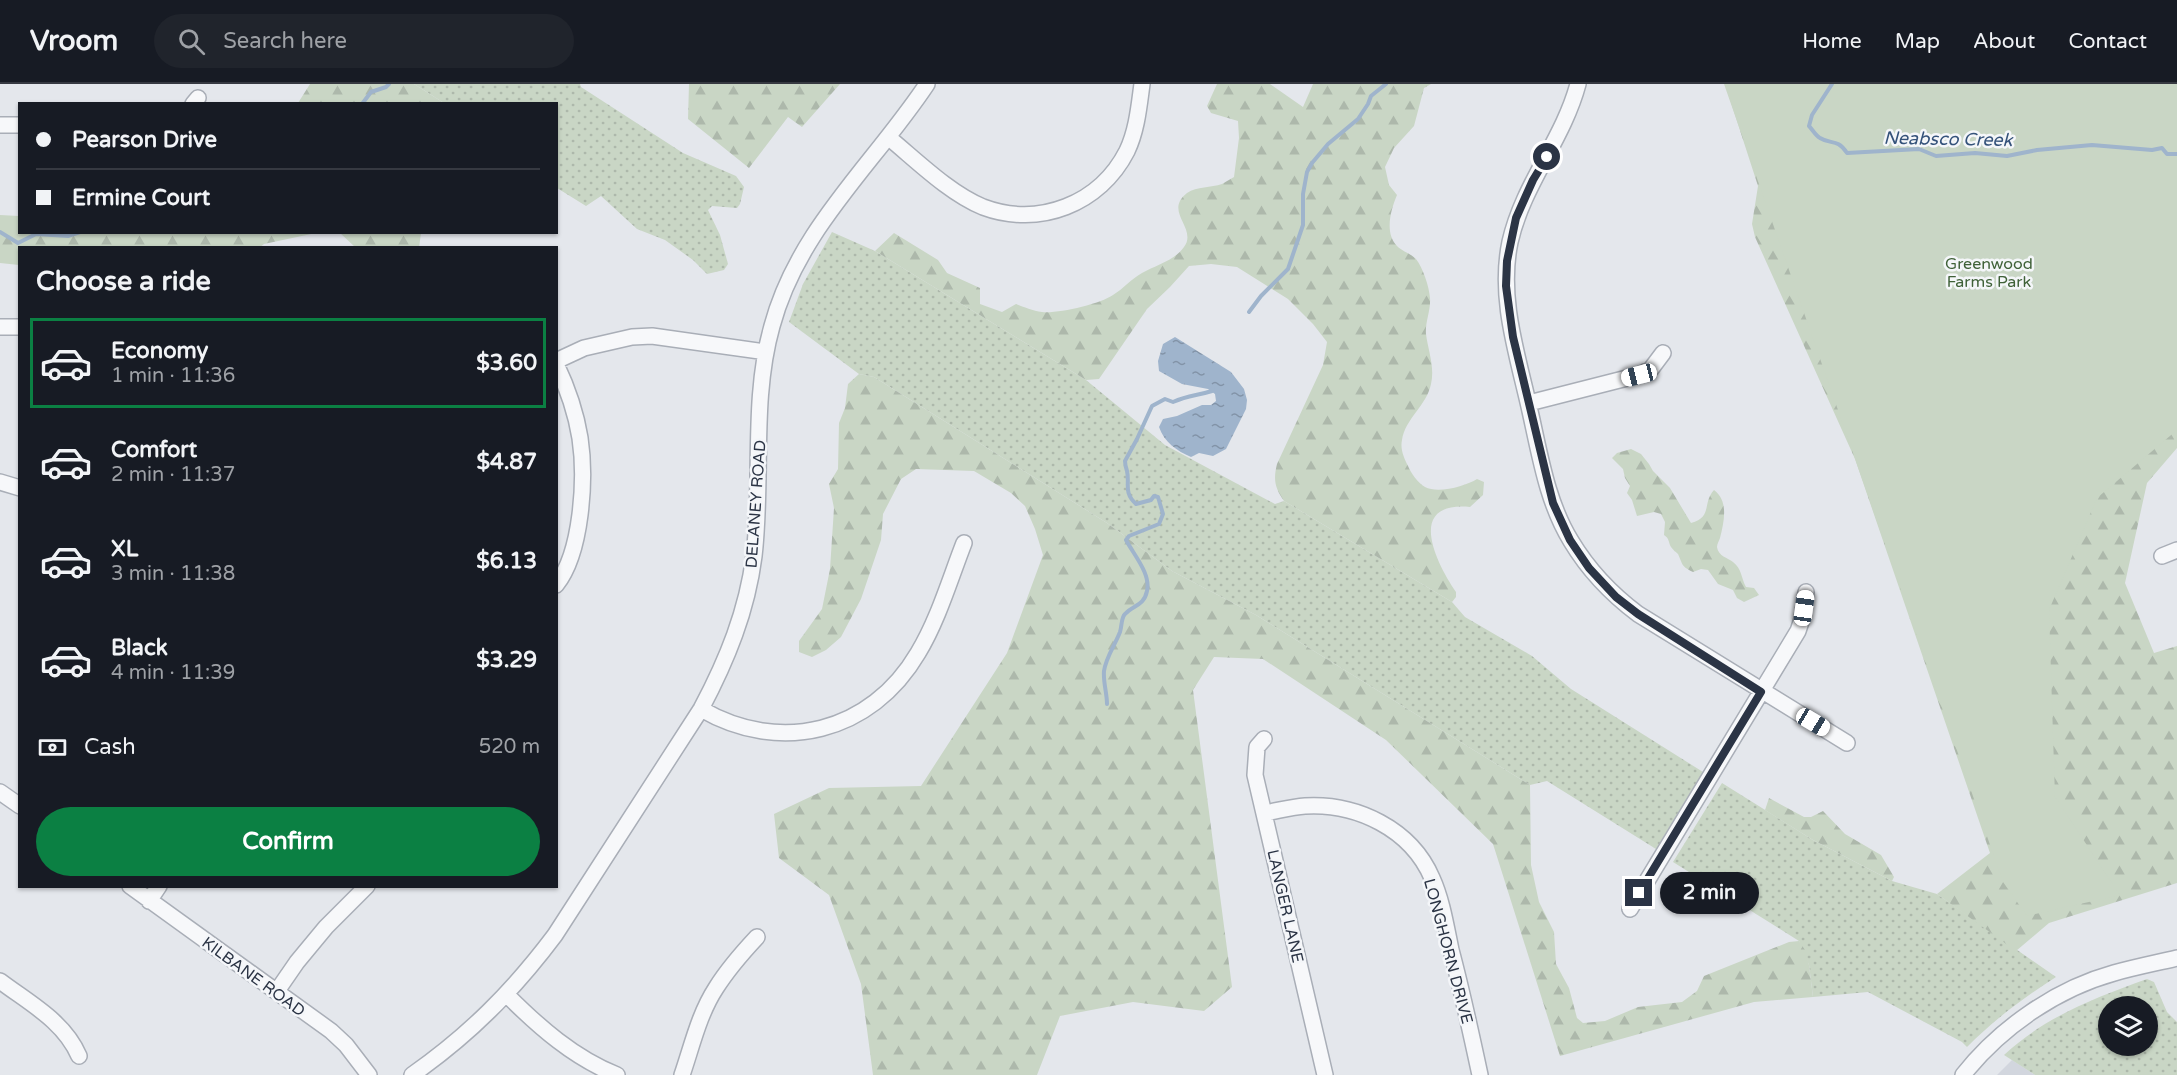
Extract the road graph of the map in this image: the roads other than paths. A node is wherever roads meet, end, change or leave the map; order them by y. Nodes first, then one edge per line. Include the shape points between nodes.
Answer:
1 (927, 84) edge
2 (1142, 84) edge
3 (1578, 84) edge
4 (0, 125) edge
5 (18, 125) edge
6 (888, 137) junction
7 (0, 327) edge
8 (18, 327) edge
9 (766, 352) junction
10 (1663, 353) dead end
11 (558, 361) edge
12 (558, 367) edge
13 (1528, 403) junction
14 (0, 482) edge
15 (18, 487) edge
16 (964, 543) dead end
17 (558, 582) edge
18 (1806, 592) dead end
19 (1761, 692) junction
20 (701, 709) junction
21 (1264, 739) dead end
22 (1847, 743) dead end
23 (0, 792) edge
24 (18, 805) edge
25 (1264, 813) junction
26 (133, 888) edge
27 (158, 888) edge
28 (366, 888) edge
29 (149, 901) junction
30 (1630, 909) dead end
31 (757, 937) dead end
32 (2177, 958) edge
33 (0, 981) edge
34 (277, 991) junction
35 (507, 995) junction
36 (79, 1056) dead end
37 (369, 1075) edge
38 (412, 1075) edge
39 (617, 1075) edge
40 (682, 1075) edge
41 (1325, 1075) edge
42 (1480, 1075) edge
43 (1963, 1075) edge

1 - 6 street, DELANEY ROAD
2 - 6 street via 1134,134 1119,165 1090,194 1048,213 1014,214 983,206 931,172
3 - 13 street via 1563,127 1516,218 1507,261 1508,314
4 - 5 street
6 - 9 street, DELANEY ROAD via 821,221 798,260 781,297
7 - 8 street
9 - 11 street via 652,336 584,348
9 - 20 street, DELANEY ROAD via 750,581 732,644
10 - 13 street via 1651,369 1639,375
12 - 17 street via 580,439 581,468 578,534 569,565
13 - 19 street via 1553,503 1570,540 1589,568 1638,614
14 - 15 street
16 - 20 street via 919,653 889,692 856,716 816,730 773,733 734,726
18 - 19 street via 1798,631
19 - 22 street
19 - 30 street
20 - 35 street, DELANEY ROAD via 555,935
21 - 25 street, LANGER LANE via 1257,747 1255,767
23 - 24 street
25 - 41 street, LANGER LANE
25 - 42 street, LONGHORN DRIVE via 1303,806 1351,810 1386,825 1413,848 1437,891
26 - 29 street, KILBANE ROAD
27 - 29 street
28 - 34 street via 326,927
29 - 34 street, KILBANE ROAD
31 - 40 street via 735,961 710,999
32 - 43 street via 2113,973 2057,997 2015,1024
33 - 36 street via 60,1026
34 - 37 street, KILBANE ROAD via 338,1038
35 - 38 street, DELANEY ROAD via 474,1027
35 - 39 street via 547,1033

